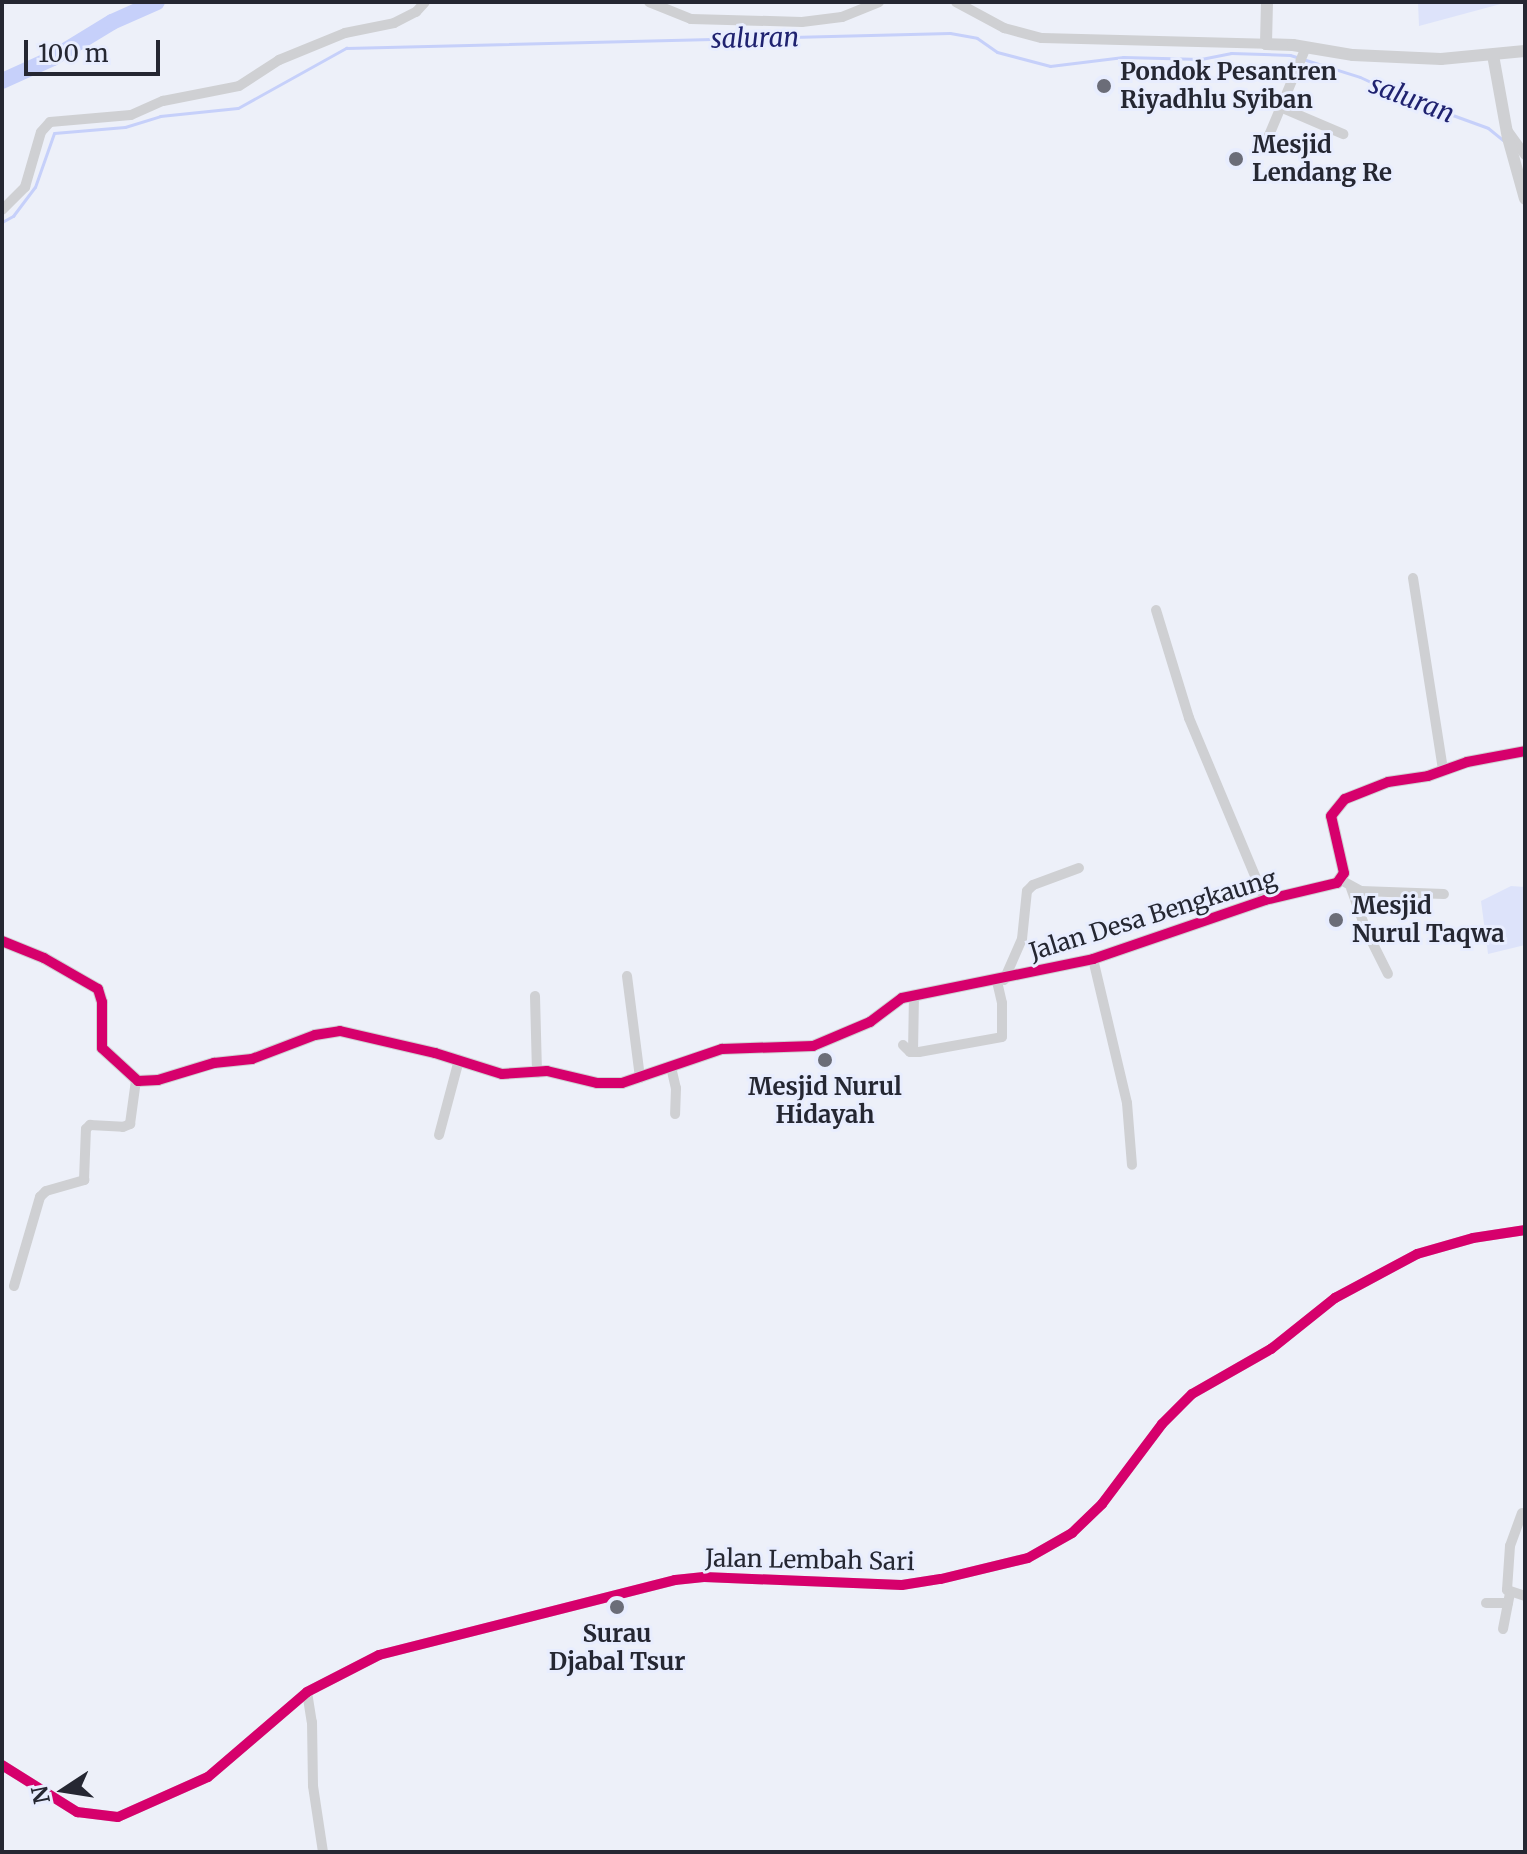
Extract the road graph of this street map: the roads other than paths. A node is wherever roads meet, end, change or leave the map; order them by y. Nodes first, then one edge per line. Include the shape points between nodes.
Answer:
1 (425, 2) edge
2 (649, 2) edge
3 (879, 2) edge
4 (956, 2) edge
5 (1267, 2) edge
6 (1266, 44) junction
7 (1525, 51) edge
8 (1304, 52) junction
9 (1493, 55) junction
10 (1280, 107) junction
11 (1506, 129) junction
12 (1343, 134) dead end
13 (1283, 149) dead end
14 (1525, 155) edge
15 (1525, 199) edge
16 (2, 210) edge
17 (1413, 578) dead end
18 (1156, 610) dead end
19 (1525, 751) edge
20 (1443, 769) junction
21 (1079, 868) dead end
22 (1346, 884) junction
23 (1444, 894) dead end
24 (1265, 900) junction
25 (2, 941) edge
26 (1093, 959) junction
27 (1388, 974) dead end
28 (627, 976) dead end
29 (1001, 980) junction
30 (914, 995) junction
31 (535, 996) dead end
32 (903, 1045) dead end
33 (913, 1052) junction
34 (459, 1060) junction
35 (671, 1067) junction
36 (537, 1073) junction
37 (640, 1078) junction
38 (136, 1080) junction
39 (675, 1114) dead end
40 (439, 1135) dead end
41 (1132, 1165) dead end
42 (1525, 1230) edge
43 (14, 1286) dead end
44 (1522, 1513) dead end
45 (1525, 1596) edge
46 (1509, 1598) junction
47 (1486, 1603) dead end
48 (1503, 1629) dead end
49 (307, 1692) junction
50 (2, 1765) edge
51 (323, 1852) edge

1 - 16 street via 394,23 345,33 279,60 239,86 163,101 131,115 50,122 41,132 29,179
2 - 3 street via 691,19 802,22 842,17
4 - 6 street via 1004,28 1042,38
5 - 6 street
6 - 8 street
7 - 9 street
8 - 9 street via 1441,59
8 - 10 street
9 - 11 street
10 - 12 street
10 - 13 street via 1267,140
11 - 14 street
11 - 15 street
17 - 20 street
18 - 24 street via 1189,718
19 - 20 street
20 - 22 street via 1366,789 1334,809 1331,818
21 - 29 street via 1027,891 1022,939
22 - 23 street via 1370,892
22 - 24 street, Jalan Desa Bengkaung
22 - 27 street
24 - 26 street, Jalan Desa Bengkaung
25 - 38 street via 98,989 102,1048
26 - 29 street, Jalan Desa Bengkaung
26 - 41 street via 1127,1103
28 - 37 street
29 - 30 street, Jalan Desa Bengkaung
29 - 33 street via 1002,1037
30 - 33 street
30 - 35 street, Jalan Desa Bengkaung via 825,1042 794,1048 730,1047
31 - 36 street
32 - 33 street
34 - 36 street, Jalan Desa Bengkaung via 502,1074
34 - 38 street, Jalan Desa Bengkaung via 340,1031 237,1063
34 - 40 street
35 - 37 street, Jalan Desa Bengkaung
35 - 39 street
36 - 37 street, Jalan Desa Bengkaung via 607,1084
38 - 43 street via 130,1124 90,1125 84,1180 40,1197
42 - 49 street, Jalan Lembah Sari via 1417,1254 1335,1298 1271,1349 1181,1403 1102,1504 1072,1533 1028,1558 902,1585 675,1580 379,1655
44 - 46 street via 1509,1553
45 - 46 street
46 - 47 street
46 - 48 street
49 - 50 street, Jalan Lembah Sari via 221,1769 126,1815 77,1812
49 - 51 street

